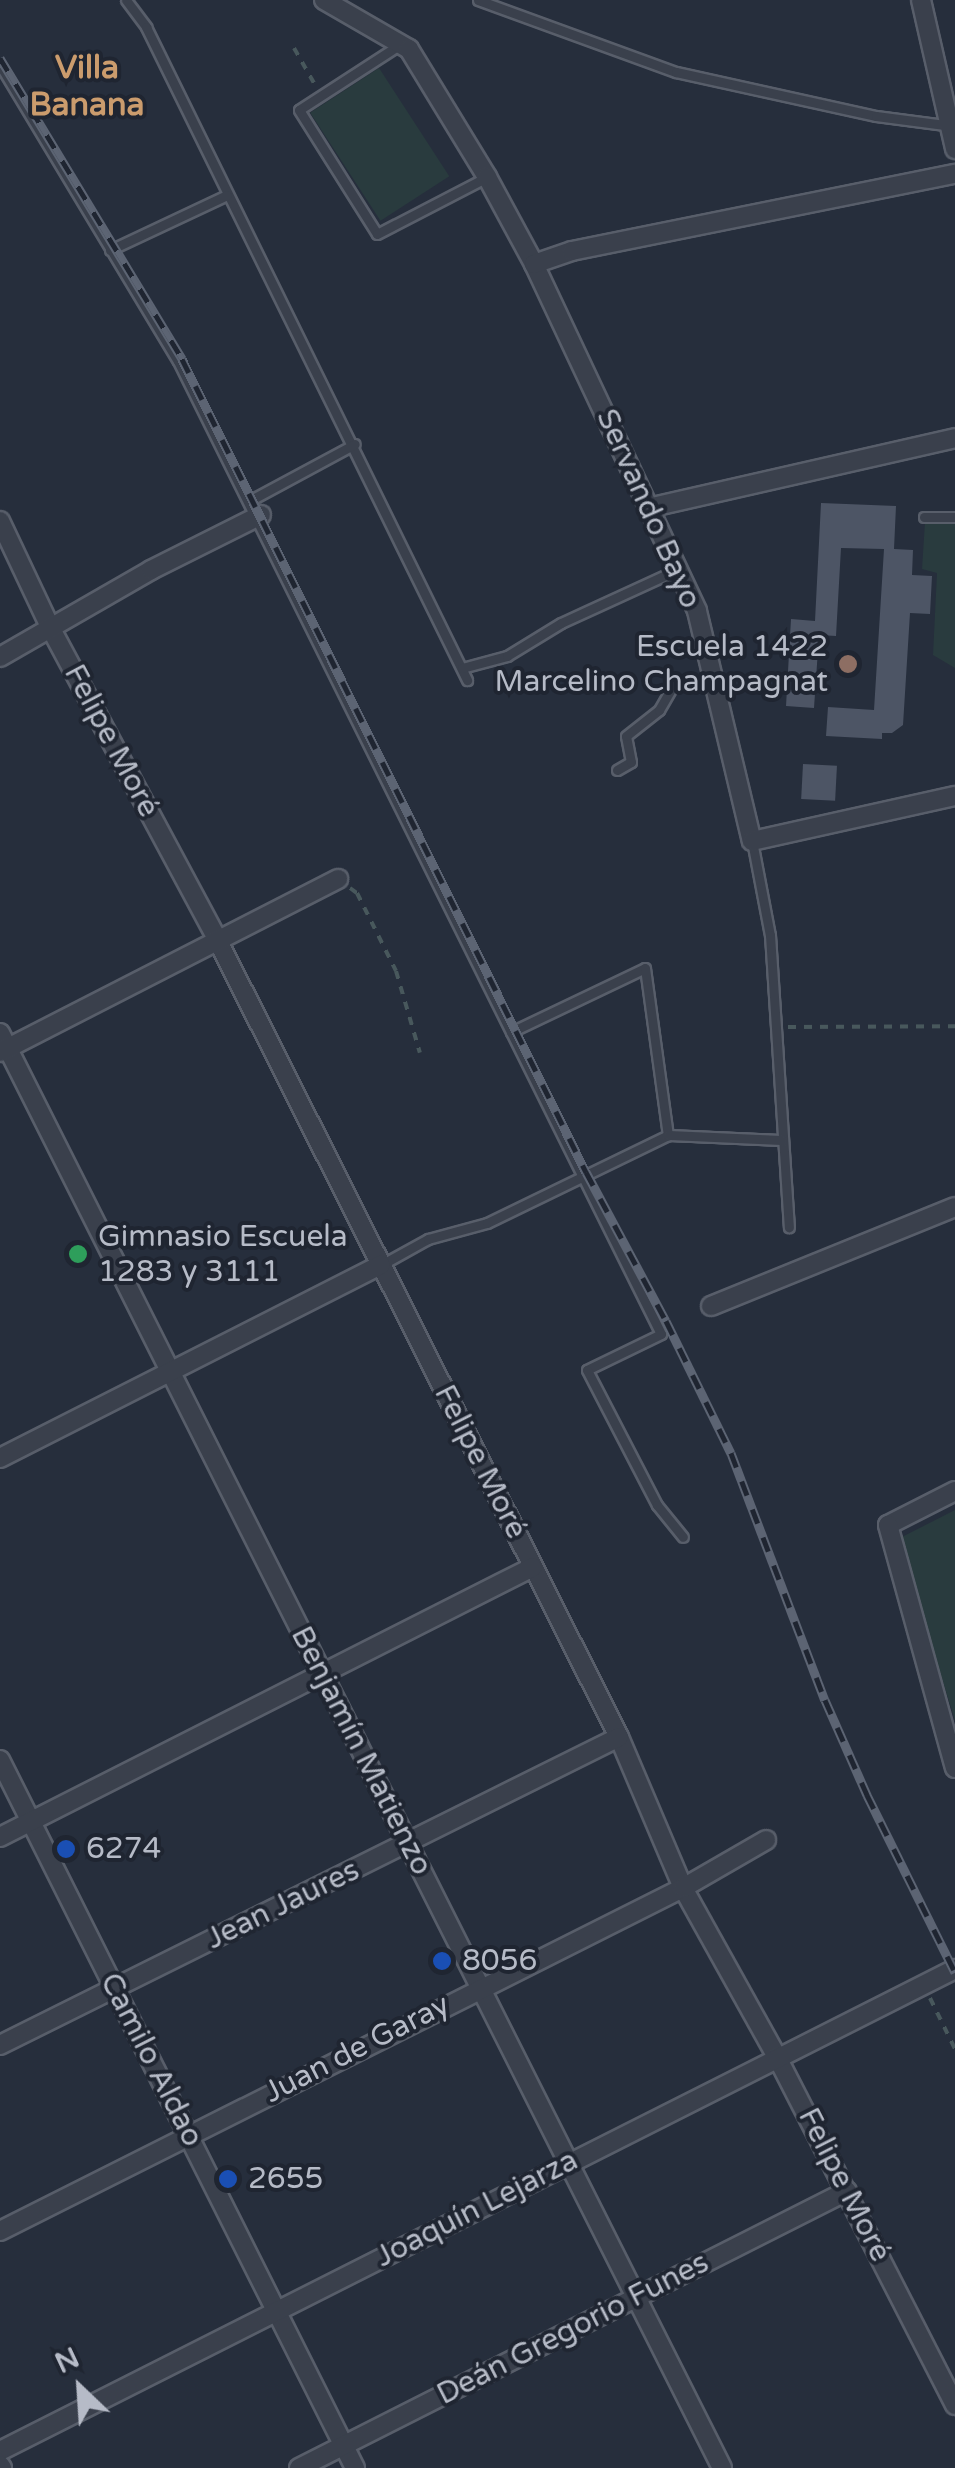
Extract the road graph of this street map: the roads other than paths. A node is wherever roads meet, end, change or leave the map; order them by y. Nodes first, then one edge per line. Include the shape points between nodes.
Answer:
1 (126, 0) edge
2 (478, 0) edge
3 (921, 0) edge
4 (332, 2) edge
5 (402, 43) junction
6 (0, 66) edge
7 (947, 81) edge
8 (952, 126) edge
9 (955, 149) edge
10 (955, 174) edge
11 (487, 177) junction
12 (227, 195) junction
13 (110, 250) junction
14 (534, 264) junction
15 (955, 438) edge
16 (354, 444) junction
17 (648, 508) junction
18 (256, 511) junction
19 (924, 516) dead end
20 (955, 516) edge
21 (0, 521) edge
22 (678, 570) junction
23 (51, 629) junction
24 (0, 657) edge
25 (462, 668) junction
26 (711, 678) junction
27 (468, 680) dead end
28 (617, 770) dead end
29 (955, 796) edge
30 (752, 841) junction
31 (338, 879) road end
32 (218, 941) junction
33 (511, 1032) junction
34 (2, 1045) edge
35 (668, 1135) junction
36 (782, 1140) junction
37 (582, 1175) junction
38 (955, 1208) edge
39 (789, 1227) dead end
40 (381, 1265) junction
41 (711, 1306) dead end
42 (170, 1372) junction
43 (0, 1458) edge
44 (955, 1491) edge
45 (683, 1538) dead end
46 (533, 1566) junction
47 (322, 1674) junction
48 (619, 1737) junction
49 (0, 1760) edge
50 (955, 1768) edge
51 (31, 1822) junction
52 (0, 1837) edge
53 (766, 1840) dead end
54 (407, 1842) junction
55 (683, 1888) junction
56 (955, 1969) edge
57 (114, 1988) junction
58 (480, 1988) junction
59 (0, 2045) edge
60 (778, 2056) junction
61 (188, 2134) junction
62 (568, 2163) junction
63 (847, 2191) junction
64 (0, 2232) edge
65 (636, 2298) junction
66 (276, 2311) junction
67 (955, 2405) edge
68 (344, 2446) junction
69 (0, 2451) edge
70 (299, 2468) edge
71 (355, 2468) edge
72 (722, 2468) edge

1 - 12 lane via 146,27
2 - 8 lane via 676,72
3 - 7 street
4 - 5 street, Servando Bayo
5 - 11 street, Servando Bayo
5 - 11 lane via 299,110 377,234
6 - 13 lane
7 - 8 street
8 - 9 street
10 - 14 street
11 - 14 street, Servando Bayo
12 - 13 lane
12 - 16 lane
13 - 18 lane via 178,361
14 - 17 street, Servando Bayo
15 - 17 street
16 - 18 lane
16 - 25 lane
17 - 22 street, Servando Bayo
18 - 23 street
18 - 33 lane
19 - 20 lane
21 - 23 street, Felipe Moré
22 - 25 lane via 561,623 507,656
22 - 26 street, Servando Bayo via 697,611
23 - 24 street
23 - 32 street, Felipe Moré
25 - 27 lane
26 - 28 lane via 673,686 660,710 626,736 632,762
26 - 30 street, Servando Bayo
29 - 30 street
30 - 36 lane, Servando Bayo via 766,898
31 - 32 street
32 - 34 street
32 - 40 street, Felipe Moré
33 - 35 lane via 644,968
33 - 37 lane
34 - 42 street, Benjamín Matienzo
35 - 36 lane
35 - 37 lane
36 - 39 lane, Servando Bayo
37 - 40 lane
37 - 45 lane via 661,1334 586,1370 658,1506
38 - 41 street
40 - 42 street
40 - 46 street, Felipe Moré
42 - 43 street
42 - 47 street, Benjamín Matienzo
44 - 50 street via 888,1524
46 - 47 street
46 - 48 street, Felipe Moré
47 - 51 street
47 - 54 street, Benjamín Matienzo
48 - 54 street, Jean Jaures
48 - 55 street, Felipe Moré
49 - 51 street, Camilo Aldao
51 - 52 street
51 - 57 street, Camilo Aldao
53 - 55 street, Juan de Garay
54 - 57 street, Jean Jaures
54 - 58 street, Benjamín Matienzo
55 - 58 street, Juan de Garay
55 - 60 street, Felipe Moré
56 - 60 street, Joaquín Lejarza
57 - 59 street, Jean Jaures
57 - 61 street, Camilo Aldao
58 - 61 street, Juan de Garay
58 - 62 street, Benjamín Matienzo
60 - 62 street, Joaquín Lejarza
60 - 63 street, Felipe Moré
61 - 64 street, Juan de Garay
61 - 66 street, Camilo Aldao
62 - 65 street, Benjamín Matienzo
62 - 66 street, Joaquín Lejarza
63 - 65 street, Deán Gregorio Funes
63 - 67 street, Felipe Moré
65 - 68 street, Deán Gregorio Funes
65 - 72 street, Benjamín Matienzo
66 - 68 street, Camilo Aldao
66 - 69 street, Joaquín Lejarza
68 - 70 street, Deán Gregorio Funes
68 - 71 street, Camilo Aldao

